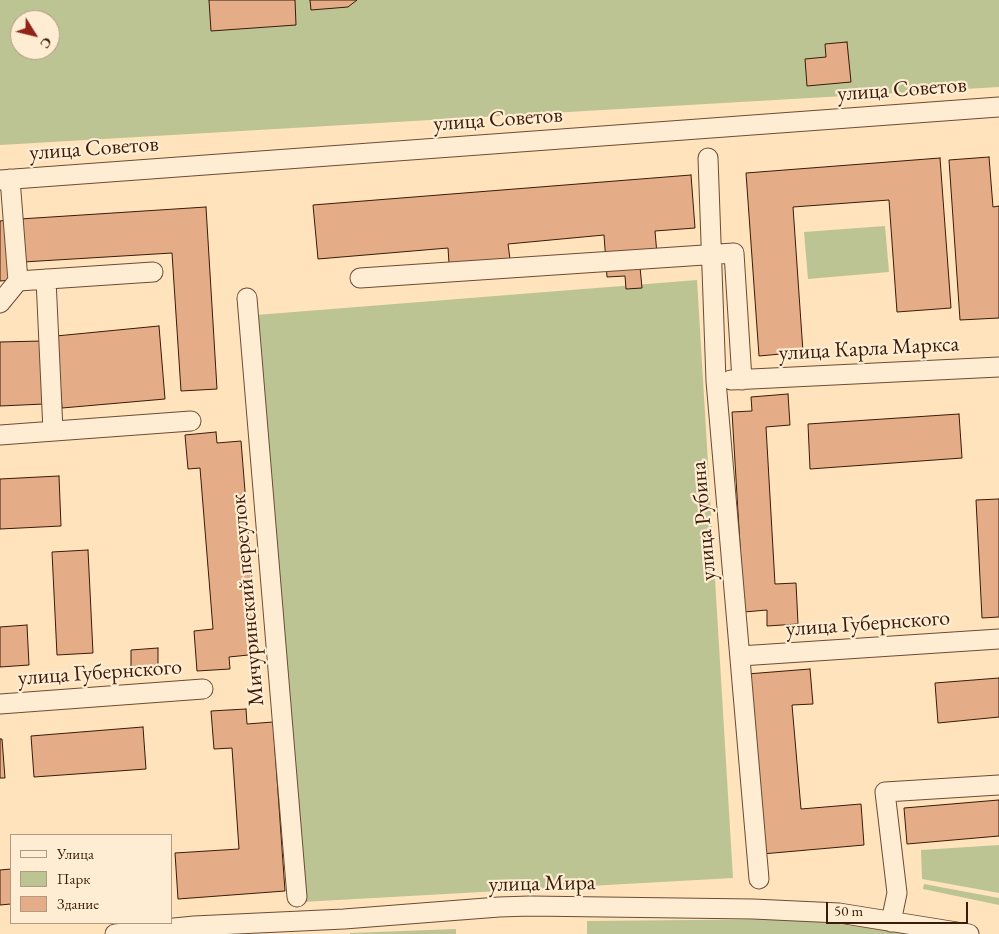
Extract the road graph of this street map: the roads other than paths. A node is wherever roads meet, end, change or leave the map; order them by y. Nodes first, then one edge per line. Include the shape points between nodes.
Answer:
1 (999, 107) edge
2 (708, 158) dead end
3 (5, 179) edge
4 (712, 255) junction
5 (153, 272) dead end
6 (360, 278) dead end
7 (46, 279) junction
8 (18, 281) junction
9 (247, 298) dead end
10 (0, 303) edge
11 (999, 367) edge
12 (742, 380) junction
13 (716, 381) junction
14 (191, 421) dead end
15 (53, 431) junction
16 (0, 435) edge
17 (999, 639) edge
18 (740, 656) junction
19 (203, 689) dead end
20 (0, 704) edge
21 (999, 785) edge
22 (759, 879) dead end
23 (297, 897) dead end
24 (891, 922) junction
25 (116, 934) edge
26 (969, 934) edge

1 - 3 street, улица Советов
2 - 4 street, улица Рубина
3 - 8 street
4 - 6 street
4 - 12 street via 734,254
4 - 13 street, улица Рубина
5 - 7 street
7 - 8 street
7 - 15 street
8 - 10 street
9 - 23 street, Мичуринский переулок
11 - 12 street, улица Карла Маркса
12 - 13 street, улица Карла Маркса
13 - 18 street, улица Рубина
14 - 15 street
15 - 16 street
17 - 18 street, улица Губернского
18 - 22 street, улица Рубина
19 - 20 street, улица Губернского
21 - 24 street via 885,792 897,893
24 - 25 street, улица Мира via 839,914 754,909 530,906 194,926
24 - 26 street, улица Мира

